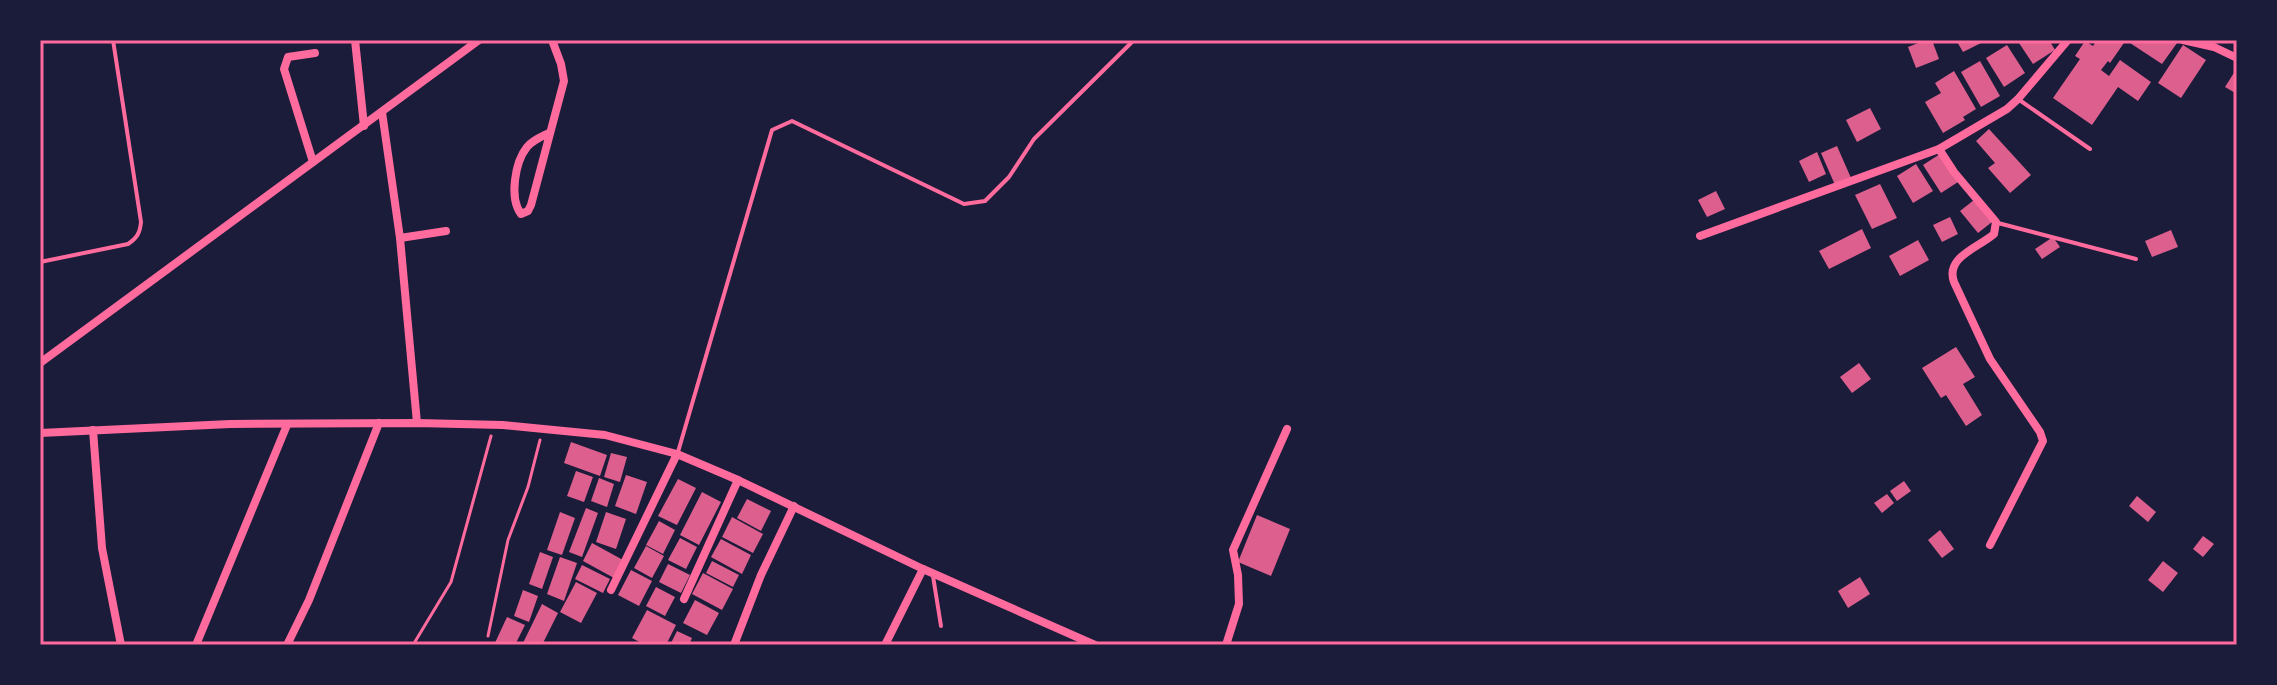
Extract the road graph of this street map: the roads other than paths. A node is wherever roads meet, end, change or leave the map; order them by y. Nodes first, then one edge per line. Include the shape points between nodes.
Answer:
1 (113, 40) edge
2 (355, 40) edge
3 (479, 40) edge
4 (552, 40) edge
5 (2068, 40) edge
6 (2183, 40) edge
7 (1132, 42) edge
8 (315, 53) dead end
9 (2237, 58) edge
10 (2018, 99) junction
11 (382, 112) junction
12 (364, 126) junction
13 (549, 133) junction
14 (1939, 149) junction
15 (2090, 149) dead end
16 (313, 162) junction
17 (1996, 222) junction
18 (446, 231) dead end
19 (1700, 236) dead end
20 (400, 238) junction
21 (2136, 259) dead end
22 (40, 262) edge
23 (40, 363) edge
24 (379, 423) junction
25 (417, 423) junction
26 (287, 425) junction
27 (1287, 429) dead end
28 (93, 430) junction
29 (40, 433) edge
30 (677, 454) junction
31 (738, 480) junction
32 (794, 506) junction
33 (1990, 545) dead end
34 (923, 569) junction
35 (933, 573) junction
36 (611, 590) dead end
37 (684, 599) dead end
38 (941, 626) dead end
39 (121, 645) edge
40 (196, 645) edge
41 (287, 645) edge
42 (734, 645) edge
43 (885, 645) edge
44 (1095, 645) edge
45 (1226, 645) edge

1 - 22 lane via 140,232 128,244
2 - 12 street
3 - 11 street
4 - 13 street via 564,81
5 - 10 street
6 - 9 street
7 - 30 lane via 1034,139 1009,177 985,201 974,204 964,204 792,121 772,130
8 - 16 street via 288,57 284,69
10 - 14 street
10 - 15 lane
11 - 12 street
11 - 20 street
12 - 16 street
13 - 13 street via 533,141 518,164 515,204 521,214 531,205
14 - 17 street
14 - 19 street
16 - 23 street
17 - 21 lane
17 - 33 street via 1994,234 1958,258 1951,273 1990,359 2043,441
18 - 20 street
20 - 25 street
24 - 25 street
24 - 26 street
24 - 41 street
25 - 30 street via 605,435
26 - 28 street
26 - 40 street
27 - 45 street via 1233,550 1239,604
28 - 29 street
28 - 39 street via 102,548
30 - 31 street
30 - 36 street
31 - 32 street
31 - 37 street
32 - 34 street
32 - 42 street
34 - 35 street
34 - 43 street
35 - 38 lane
35 - 44 street

